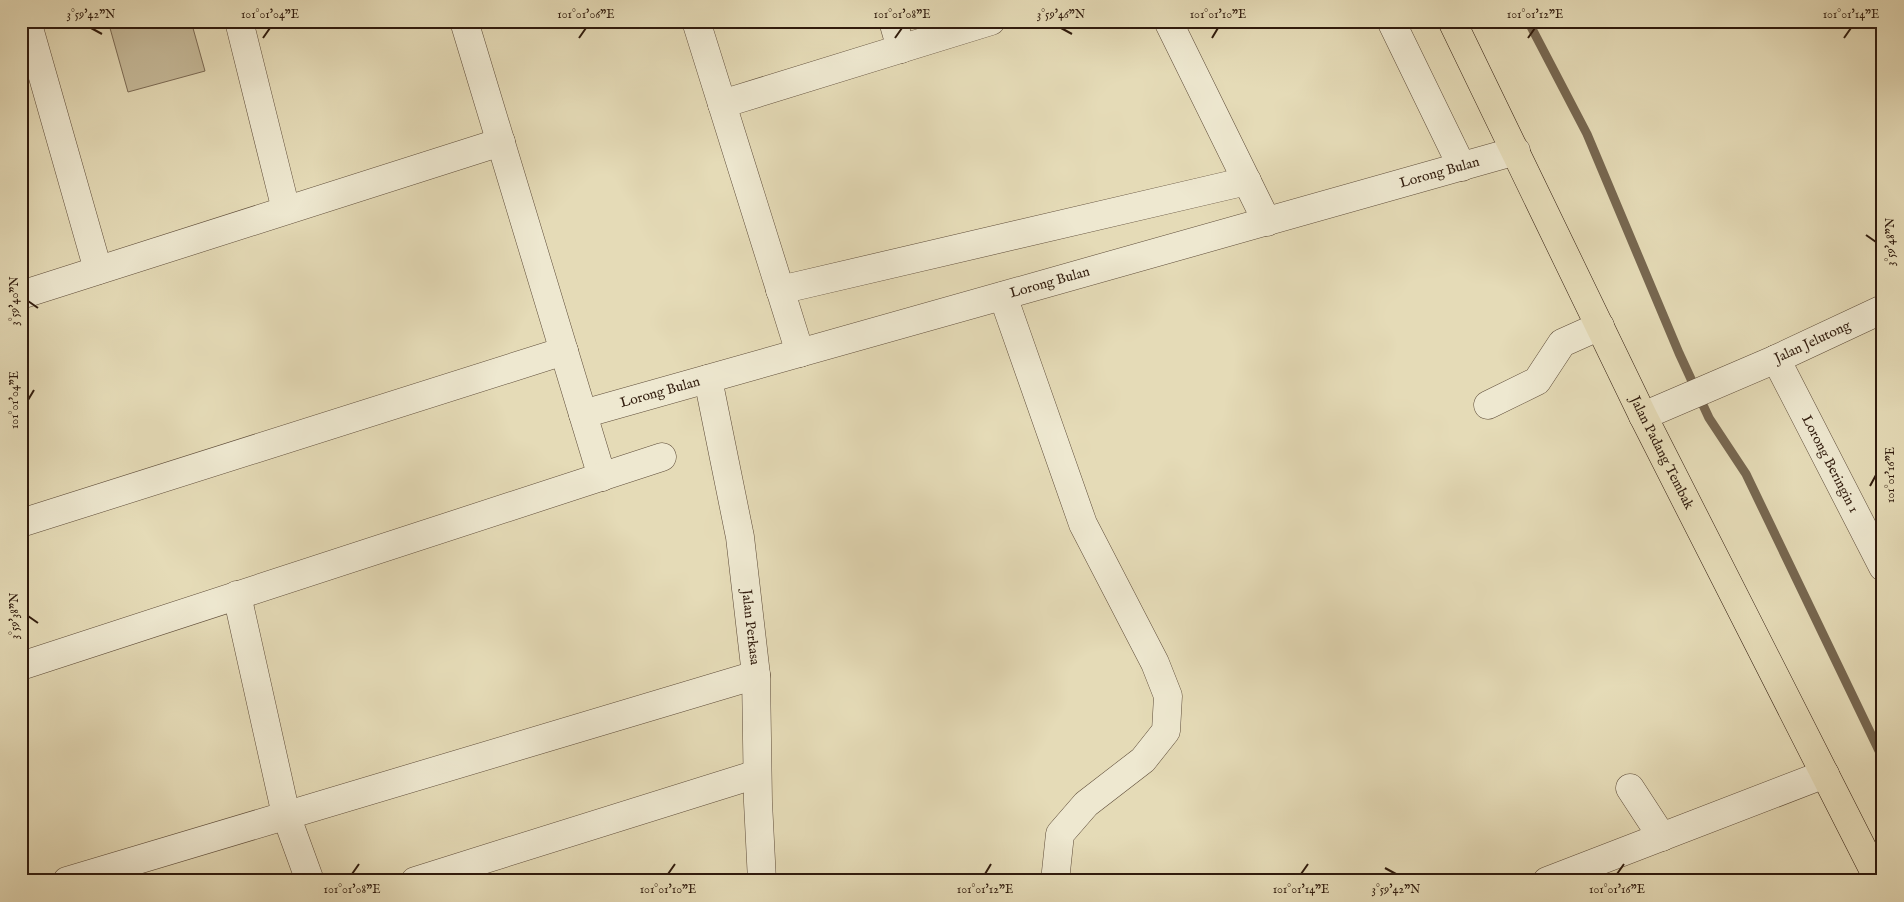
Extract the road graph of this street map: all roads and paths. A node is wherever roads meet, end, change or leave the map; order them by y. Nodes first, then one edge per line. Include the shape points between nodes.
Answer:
1 (26, 21) edge
2 (239, 21) edge
3 (464, 21) edge
4 (696, 21) edge
5 (893, 21) edge
6 (991, 21) edge
7 (1168, 21) edge
8 (1391, 21) edge
9 (1452, 21) edge
10 (901, 49) junction
11 (722, 104) junction
12 (500, 142) junction
13 (1516, 152) junction
14 (1462, 167) junction
15 (1247, 181) junction
16 (286, 210) junction
17 (1268, 222) junction
18 (98, 270) junction
19 (780, 290) junction
20 (21, 295) edge
21 (1003, 296) junction
22 (1883, 309) edge
23 (1600, 326) junction
24 (564, 351) junction
25 (800, 353) junction
26 (1776, 359) junction
27 (708, 379) junction
28 (1488, 405) dead end
29 (583, 414) junction
30 (1643, 416) junction
31 (662, 457) dead end
32 (602, 476) junction
33 (21, 523) edge
34 (1883, 567) edge
35 (237, 595) junction
36 (21, 666) edge
37 (756, 675) junction
38 (757, 774) junction
39 (1825, 774) junction
40 (1630, 788) dead end
41 (286, 815) junction
42 (1662, 836) junction
43 (68, 881) edge
44 (310, 881) edge
45 (415, 881) edge
46 (762, 881) edge
47 (1055, 881) edge
48 (1547, 881) edge
49 (1879, 881) edge

1 - 18 street
2 - 16 street
3 - 12 street
4 - 11 street
5 - 10 street
6 - 10 street
7 - 15 street
8 - 14 street
9 - 13 main road, Jalan Padang Tembak
10 - 11 street
11 - 19 street
12 - 16 street
12 - 24 street
13 - 14 street, Lorong Bulan
13 - 23 main road, Jalan Padang Tembak
14 - 17 street, Lorong Bulan
15 - 17 street
15 - 19 street
16 - 18 street
17 - 21 street, Lorong Bulan
18 - 20 street
19 - 25 street
21 - 25 street, Lorong Bulan
21 - 47 street via 1083,524 1155,663 1168,696 1166,731 1143,760 1086,804 1060,834
22 - 26 street, Jalan Jelutong
23 - 28 street via 1562,343 1537,381
23 - 30 main road, Jalan Padang Tembak
24 - 29 street
24 - 33 street
25 - 27 street, Lorong Bulan
26 - 30 street, Jalan Jelutong
26 - 34 street, Lorong Beringin 1
27 - 29 street, Lorong Bulan
27 - 37 street, Jalan Perkasa via 740,537
29 - 32 street
30 - 39 main road, Jalan Padang Tembak
31 - 32 street
32 - 35 street
35 - 36 street
35 - 41 street
37 - 38 street, Jalan Perkasa
37 - 41 street
38 - 45 street
38 - 46 street, Jalan Perkasa
39 - 42 street
39 - 49 main road, Jalan Padang Tembak
40 - 42 street
41 - 43 street
41 - 44 street
42 - 48 street

